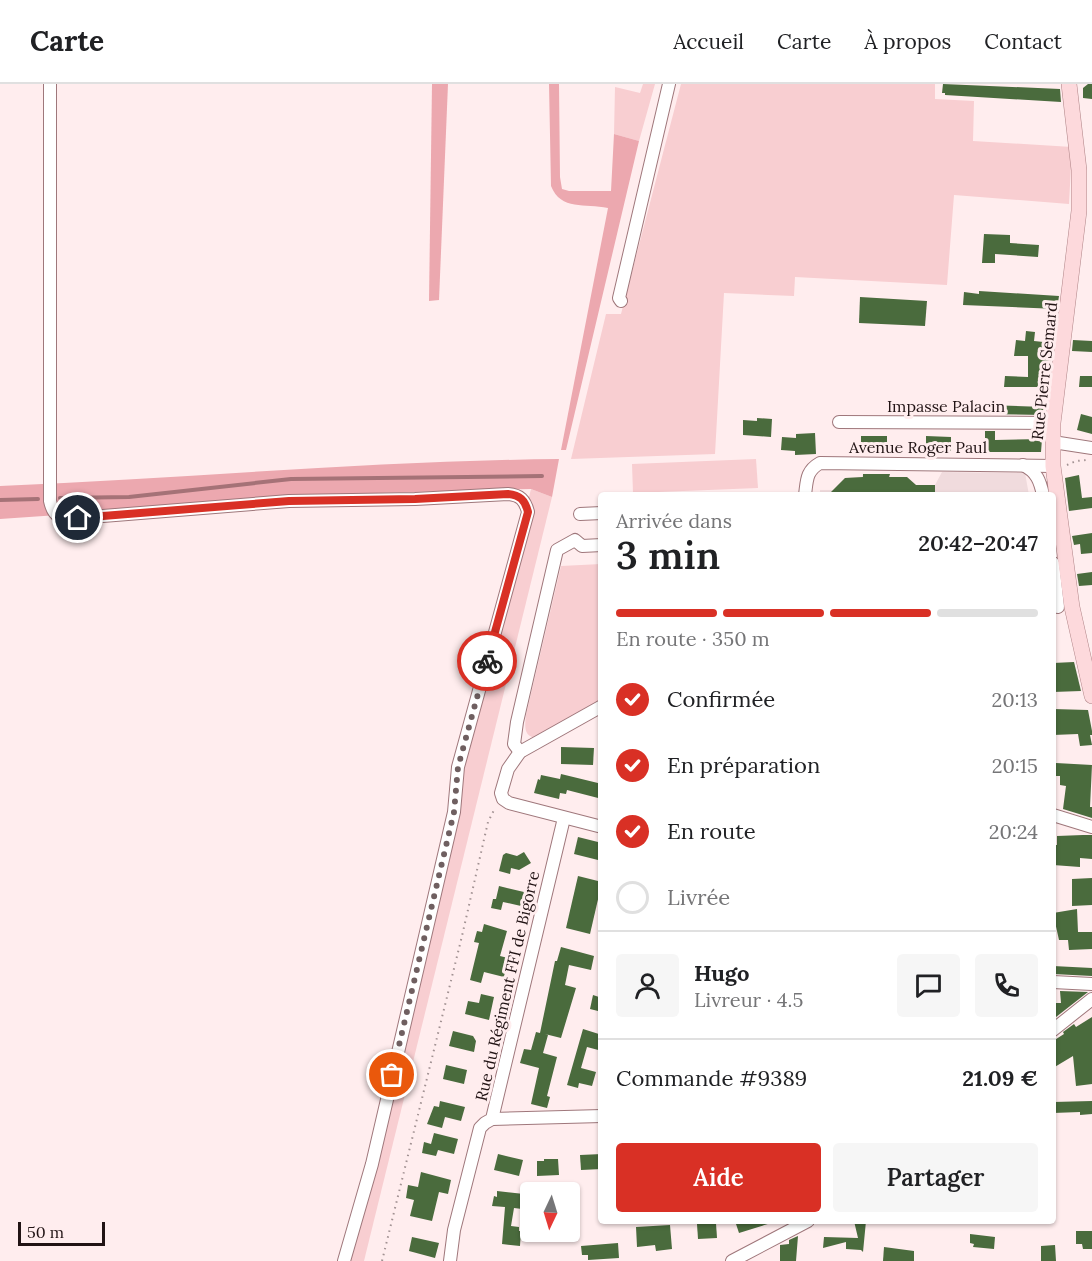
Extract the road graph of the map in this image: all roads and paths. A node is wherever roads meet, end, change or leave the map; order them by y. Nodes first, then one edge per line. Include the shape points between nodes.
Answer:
1 (50, 84) edge
2 (669, 84) edge
3 (1069, 84) edge
4 (621, 301) dead end
5 (839, 422) dead end
6 (1053, 423) junction
7 (1053, 442) junction
8 (1092, 448) edge
9 (1092, 460) edge
10 (1022, 465) junction
11 (1049, 475) junction
12 (805, 492) edge
13 (1044, 492) edge
14 (1051, 492) edge
15 (598, 513) edge
16 (580, 514) dead end
17 (1058, 538) edge
18 (598, 545) edge
19 (1056, 590) edge
20 (1058, 608) dead end
21 (1092, 696) edge
22 (598, 708) edge
23 (520, 752) junction
24 (506, 801) junction
25 (1056, 816) edge
26 (564, 818) junction
27 (598, 826) edge
28 (1092, 827) edge
29 (1056, 982) edge
30 (1092, 984) edge
31 (1092, 999) edge
32 (1056, 1028) edge
33 (598, 1116) edge
34 (492, 1119) junction
35 (802, 1224) edge
36 (344, 1261) edge
37 (382, 1261) edge
38 (450, 1261) edge
39 (732, 1261) edge

1 - 36 street via 50,501 56,515 78,518 289,501 508,494 526,503 528,512 458,767 454,812 372,1164
2 - 4 street
3 - 6 main road, Rue Pierre Semard via 1079,170 1079,211
5 - 6 street, Impasse Palacin
6 - 7 main road, Rue Pierre Semard
7 - 8 street
7 - 11 main road, Rue Pierre Semard
9 - 11 path via 1076,461
10 - 11 street, Avenue Roger Paul
10 - 11 street
10 - 12 street, Avenue Roger Paul via 820,463 811,468
11 - 13 street
11 - 14 main road, Rue Pierre Semard
15 - 16 street
17 - 21 main road, Rue Pierre Semard
18 - 23 street via 582,546 575,540 557,550 517,722 514,744
19 - 20 street
22 - 23 street
23 - 24 street via 508,769 501,793
24 - 26 street
24 - 37 path via 494,809 488,822
25 - 28 street
26 - 27 street
26 - 34 street, Rue du Régiment FFI de Bigorre
29 - 30 street
31 - 32 street
33 - 34 street
34 - 38 street, Rue du Régiment FFI de Bigorre via 480,1128
35 - 39 street

